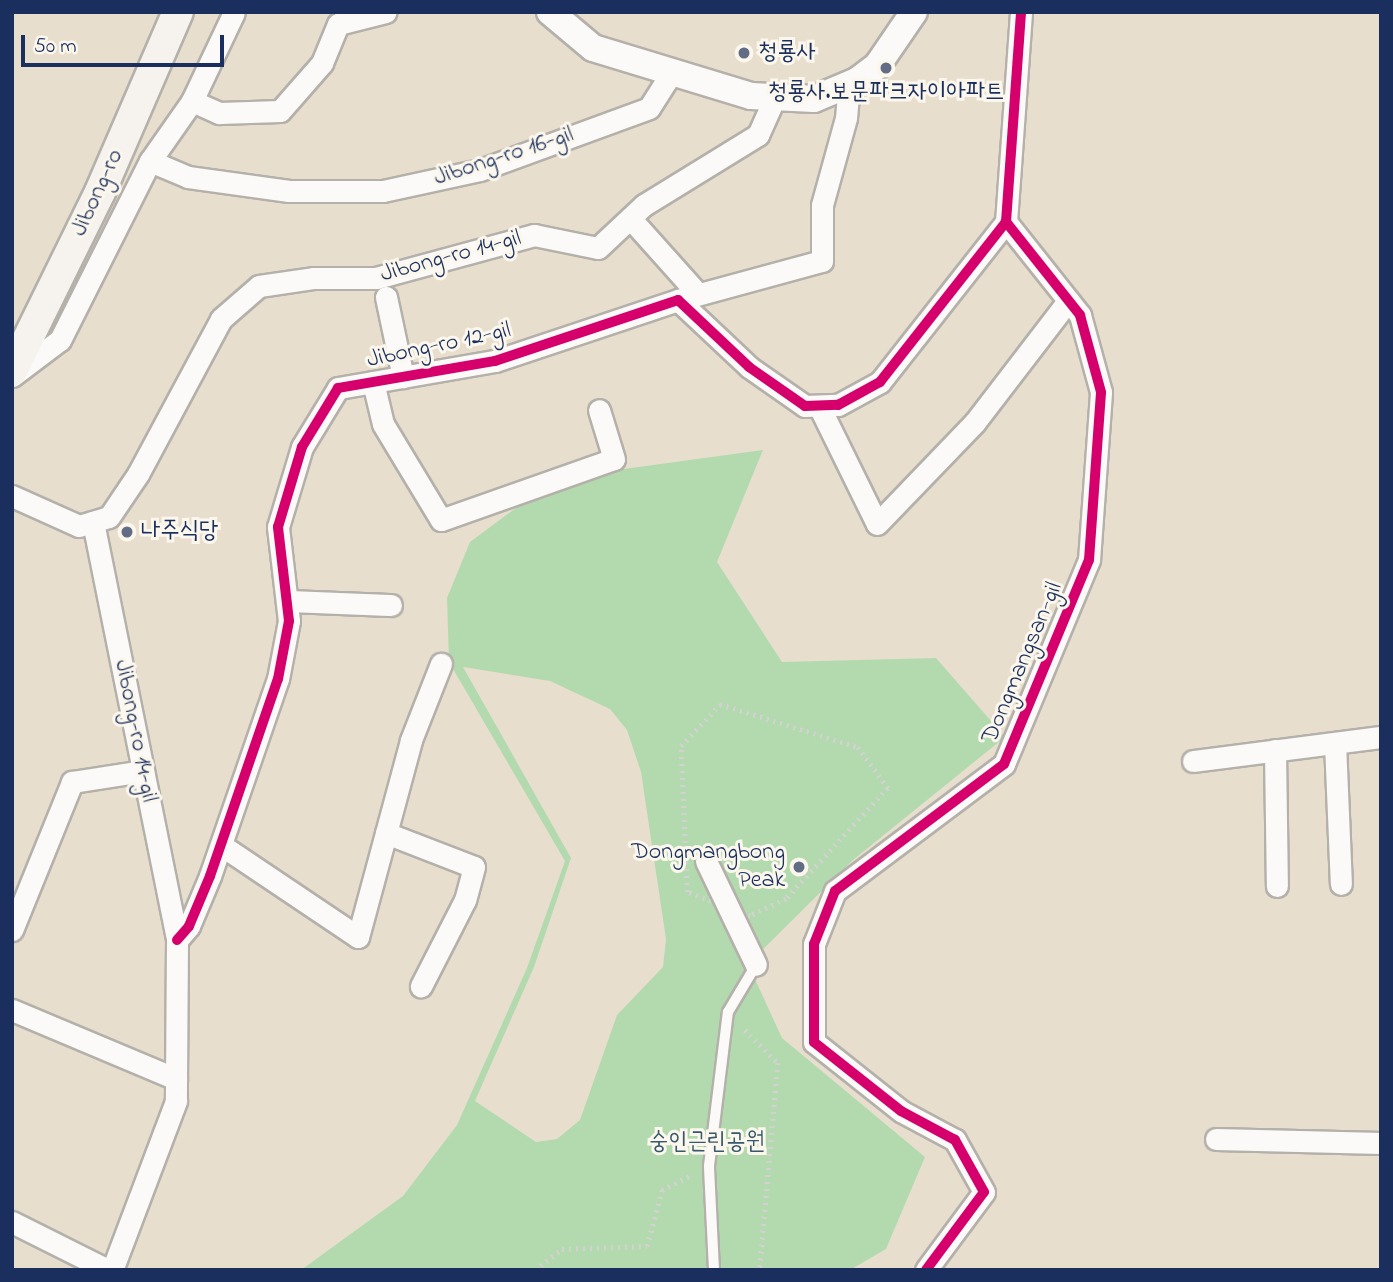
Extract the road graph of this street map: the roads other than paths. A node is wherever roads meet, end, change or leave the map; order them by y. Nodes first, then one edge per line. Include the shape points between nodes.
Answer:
1 (178, 12) edge
2 (234, 12) edge
3 (386, 12) edge
4 (550, 12) edge
5 (914, 12) edge
6 (1021, 12) edge
7 (672, 72) junction
8 (849, 84) junction
9 (775, 97) junction
10 (192, 101) junction
11 (150, 160) junction
12 (630, 218) junction
13 (1006, 222) junction
14 (386, 297) dead end
15 (688, 297) junction
16 (1068, 300) junction
17 (12, 371) edge
18 (12, 376) edge
19 (403, 377) junction
20 (373, 382) junction
21 (819, 406) junction
22 (599, 410) dead end
23 (12, 496) edge
24 (93, 522) junction
25 (287, 601) junction
26 (391, 605) dead end
27 (441, 664) dead end
28 (1381, 737) edge
29 (1335, 743) junction
30 (1275, 750) junction
31 (1193, 761) dead end
32 (143, 771) junction
33 (386, 833) junction
34 (221, 845) junction
35 (706, 861) dead end
36 (1341, 884) dead end
37 (1277, 886) dead end
38 (12, 930) edge
39 (177, 940) junction
40 (756, 965) joint
41 (421, 986) dead end
42 (12, 1010) edge
43 (176, 1079) junction
44 (1216, 1139) dead end
45 (1381, 1143) edge
46 (12, 1222) edge
47 (110, 1270) edge
48 (714, 1270) edge
49 (926, 1270) edge

1 - 17 main road, Jibong-ro via 100,192
2 - 10 street
3 - 10 street via 338,24 322,63 280,111 219,113
4 - 7 street via 593,48
5 - 8 street via 877,66
6 - 13 street
7 - 9 street via 751,96
7 - 11 street, Jibong-ro 16-gil via 649,108 480,170 383,191 289,191 188,177
8 - 9 street via 814,99
8 - 15 street, Jibong-ro 12-gil via 846,118 822,205 822,261
9 - 12 street, Jibong-ro 14-gil via 758,135
10 - 11 street
11 - 18 street via 60,340
12 - 15 street
12 - 24 street, Jibong-ro 14-gil via 598,248 534,235 376,278 314,278 259,286 220,320 138,474 108,517
13 - 16 street, Dongmangsan-gil
13 - 21 street via 880,382 838,405
14 - 19 street, Jibong-ro 12-gil
15 - 19 street, Jibong-ro 12-gil via 495,361
15 - 21 street via 749,367 805,406
16 - 21 street via 975,422 877,524
16 - 49 street, Dongmangsan-gil via 1080,315 1101,392 1089,560 1003,764 835,891 814,944 814,1042 901,1111 955,1140 984,1192
19 - 20 street, Jibong-ro 12-gil
20 - 22 street, Jibong-ro 12-gil via 383,424 442,520 614,459
20 - 25 street, Jibong-ro 12-gil via 338,388 302,447 278,527
23 - 24 street via 79,526
24 - 32 street, Jibong-ro 14-gil
25 - 26 street
25 - 34 street, Jibong-ro 12-gil via 289,621 278,679
27 - 33 street via 411,740
28 - 29 street
29 - 30 street
29 - 36 street
30 - 31 street
30 - 37 street
32 - 38 street via 72,782
32 - 39 street, Jibong-ro 14-gil
33 - 34 street via 358,937
33 - 41 street via 474,867 465,900
34 - 39 street, Jibong-ro 12-gil via 189,926
35 - 40 street
39 - 43 street
40 - 48 lane via 728,1012 709,1166
42 - 43 street
43 - 47 street via 177,1101
44 - 45 street
46 - 47 street

